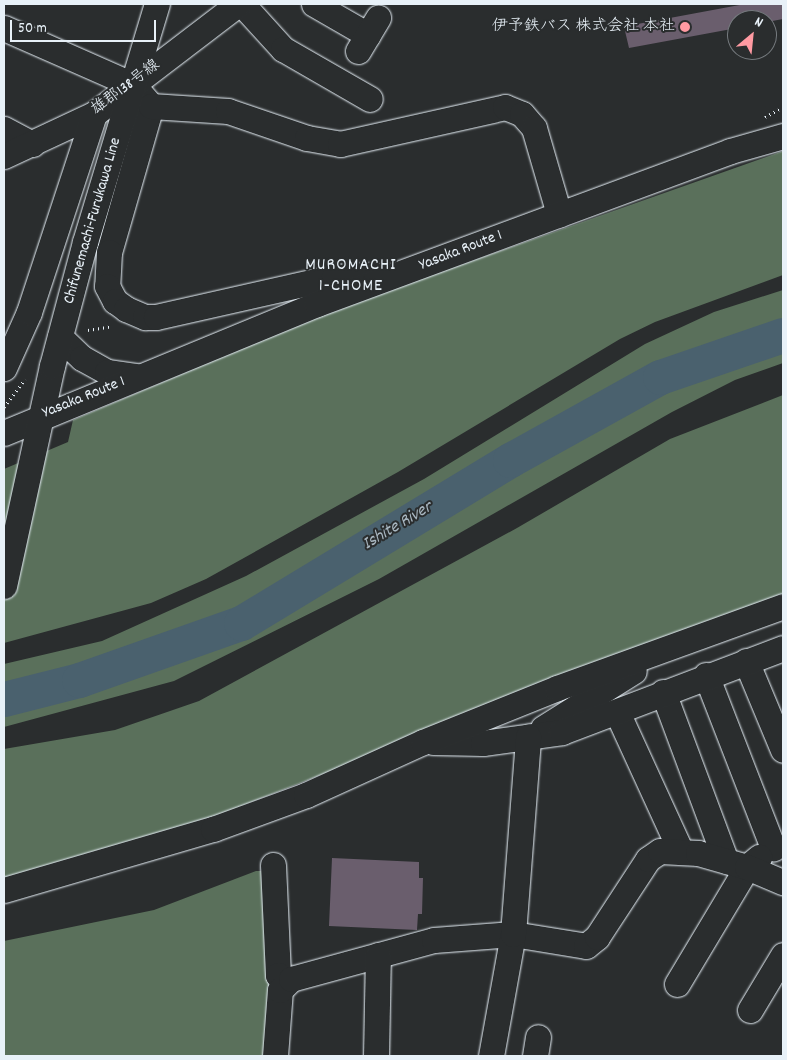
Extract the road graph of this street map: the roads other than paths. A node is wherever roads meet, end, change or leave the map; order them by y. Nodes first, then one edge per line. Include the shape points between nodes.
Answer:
1 (157, 4) edge
2 (238, 4) edge
3 (242, 4) edge
4 (314, 4) edge
5 (4, 28) edge
6 (368, 34) dead end
7 (133, 86) junction
8 (370, 99) dead end
9 (151, 106) junction
10 (94, 114) junction
11 (772, 120) edge
12 (4, 129) edge
13 (783, 136) edge
14 (32, 144) junction
15 (730, 151) junction
16 (4, 156) edge
17 (558, 214) junction
18 (397, 275) junction
19 (60, 337) junction
20 (4, 368) edge
21 (137, 376) junction
22 (37, 428) junction
23 (4, 433) edge
24 (4, 586) edge
25 (783, 606) edge
26 (680, 642) junction
27 (783, 648) edge
28 (746, 661) junction
29 (706, 675) junction
30 (663, 692) junction
31 (617, 712) junction
32 (528, 737) junction
33 (423, 742) junction
34 (783, 750) edge
35 (778, 845) edge
36 (680, 852) junction
37 (736, 864) junction
38 (273, 865) dead end
39 (783, 882) edge
40 (4, 890) edge
41 (513, 934) junction
42 (378, 955) junction
43 (783, 955) edge
44 (284, 983) junction
45 (677, 984) dead end
46 (750, 1010) dead end
47 (275, 1056) edge
48 (376, 1056) edge
49 (491, 1056) edge

1 - 7 street, Chifunemachi-Furukawa Line
2 - 7 street, 雄郡138号線
3 - 8 street via 283,49
4 - 6 street
5 - 7 street
7 - 9 street
7 - 10 street, 雄郡138号線
7 - 19 street, Chifunemachi-Furukawa Line
9 - 17 street via 228,111 306,138 340,144 505,106 522,114 534,128
9 - 18 street via 108,265 107,286 126,309 144,317 156,317 334,277
10 - 14 street, 雄郡138号線
10 - 20 street via 30,312
11 - 15 street
12 - 14 street
13 - 15 street, Yasaka Route 1
14 - 16 street, 雄郡138号線
15 - 17 street, Yasaka Route 1
17 - 18 street, Yasaka Route 1
18 - 21 street, Yasaka Route 1
19 - 21 street via 82,358 107,372
19 - 22 street, Chifunemachi-Furukawa Line
21 - 22 street, Yasaka Route 1
22 - 23 street, Yasaka Route 1
22 - 24 street, Chifunemachi-Furukawa Line
25 - 26 street
26 - 32 street
26 - 33 street
27 - 28 street
28 - 29 street
28 - 34 street
29 - 30 street
29 - 35 street
30 - 31 street
30 - 37 street
31 - 32 street via 562,732
31 - 36 street
32 - 33 street via 483,743
32 - 41 street
33 - 40 street via 306,795 213,829
35 - 37 street
36 - 37 street
36 - 41 street via 660,851 648,858 597,937 586,946
37 - 39 street
37 - 45 street
38 - 44 street via 278,975
41 - 42 street via 434,940
41 - 49 street
42 - 44 street via 291,978
42 - 48 street
43 - 46 street
44 - 47 street via 279,998

